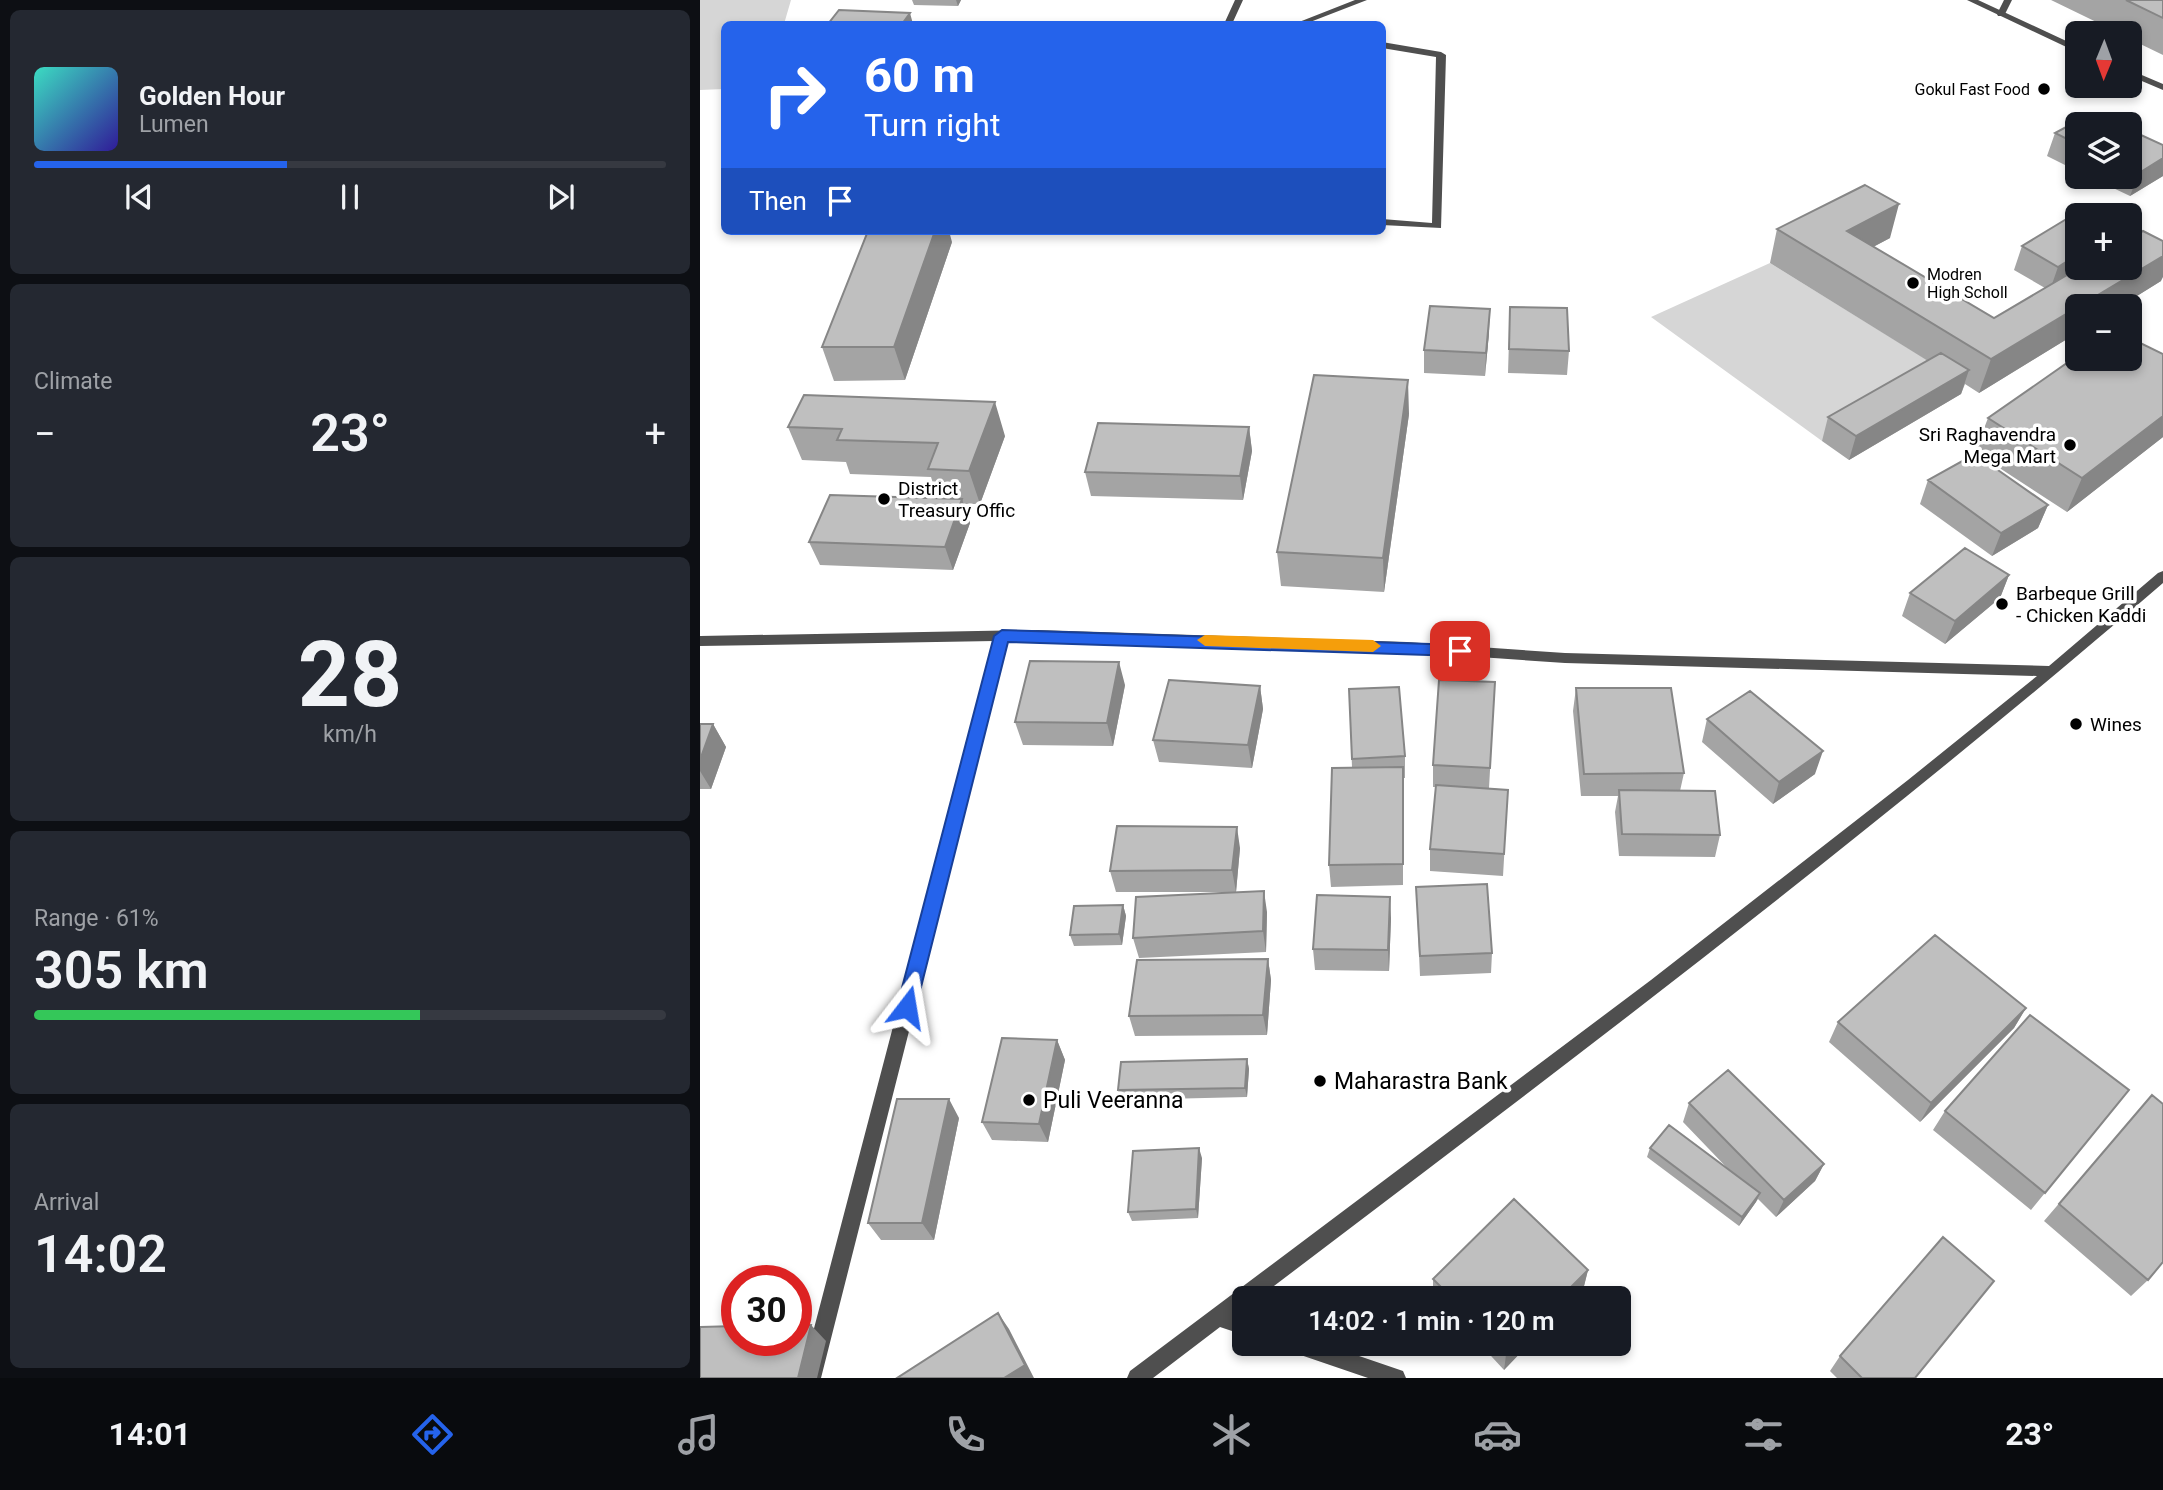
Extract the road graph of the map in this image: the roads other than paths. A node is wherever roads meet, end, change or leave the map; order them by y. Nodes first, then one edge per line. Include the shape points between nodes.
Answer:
1 (1239, 0) edge
2 (1363, 0) edge
3 (1971, 0) edge
4 (2008, 0) edge
5 (2001, 14) junction
6 (1229, 21) edge
7 (1306, 21) edge
8 (2065, 43) edge
9 (1386, 46) edge
10 (2142, 77) edge
11 (2163, 87) edge
12 (1386, 222) edge
13 (2160, 582) edge
14 (1002, 636) junction
15 (700, 641) edge
16 (2052, 671) junction
17 (1217, 1317) junction
18 (1232, 1322) edge
19 (1331, 1356) edge
20 (811, 1378) edge
21 (1137, 1378) edge
22 (1396, 1378) edge

1 - 6 street
2 - 7 street
3 - 5 street
4 - 5 street
5 - 8 street
9 - 12 street via 1441,55 1437,226
10 - 11 street
13 - 16 street
14 - 15 street
14 - 16 street
14 - 20 street
16 - 17 street via 1765,902
17 - 18 street
17 - 21 street
19 - 22 street

